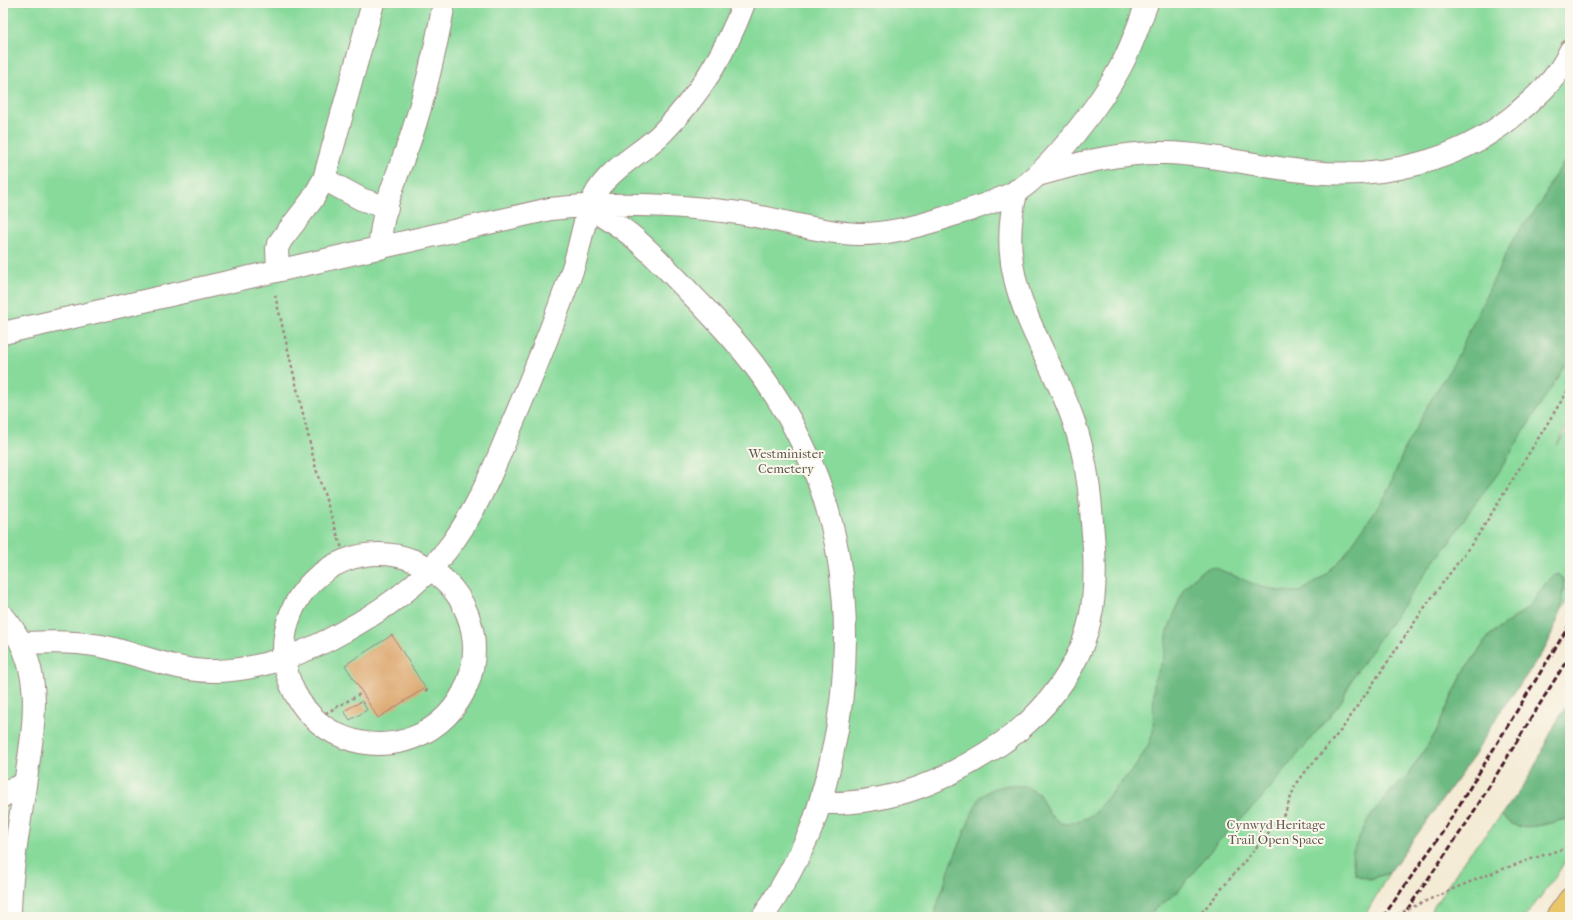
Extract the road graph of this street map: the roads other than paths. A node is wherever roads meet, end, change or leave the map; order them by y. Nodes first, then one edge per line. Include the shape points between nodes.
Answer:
1 (373, 3) edge
2 (444, 3) edge
3 (744, 3) edge
4 (1147, 3) edge
5 (1570, 51) edge
6 (1038, 175) junction
7 (324, 179) junction
8 (1017, 190) junction
9 (590, 207) junction
10 (387, 208) junction
11 (380, 248) junction
12 (274, 271) junction
13 (3, 333) edge
14 (431, 568) junction
15 (3, 616) edge
16 (22, 643) junction
17 (282, 658) junction
18 (26, 784) junction
19 (3, 796) edge
20 (820, 803) junction
21 (1570, 899) edge
22 (10, 917) edge
23 (763, 917) edge
24 (1557, 917) edge

1 - 7 lane
2 - 10 lane via 430,71
3 - 9 lane via 731,34 699,90 659,136 610,174 597,191
4 - 6 lane via 1121,66 1100,100
5 - 6 lane via 1554,78 1500,126 1453,151 1410,165 1376,172 1338,174 1195,154 1163,153 1129,154 1086,161
6 - 8 lane
7 - 10 lane via 361,199
7 - 12 lane via 309,204 281,240 277,248
8 - 9 lane via 922,225 875,233 836,232 757,216 699,208 629,205
8 - 20 lane via 1010,226 1013,273 1025,314 1071,415 1080,444 1091,503 1094,569 1090,619 1085,638 1075,660 1047,702 1025,725 988,752 939,779 888,798 846,804
9 - 11 lane via 550,209
9 - 14 lane via 556,317 503,447 460,533
9 - 20 lane via 656,258 750,357 785,412 817,478 838,550 846,627 845,665 837,734
10 - 11 lane via 380,236
11 - 12 lane
12 - 13 lane
14 - 17 lane via 405,592 354,626 310,649
14 - 17 lane via 411,558 390,552 367,552 345,558 326,570 308,588 295,607 287,626
14 - 17 lane via 447,582 461,601 469,619 473,639 473,660 469,678 460,698 447,717 429,730 410,740 372,744 350,740 333,733 315,719 293,693
15 - 16 lane
16 - 17 lane via 54,642 107,647 193,670 245,668
16 - 18 lane via 33,682 35,706
18 - 19 lane via 12,789
18 - 22 lane via 10,897
20 - 23 lane via 810,833 780,891
21 - 24 highway

